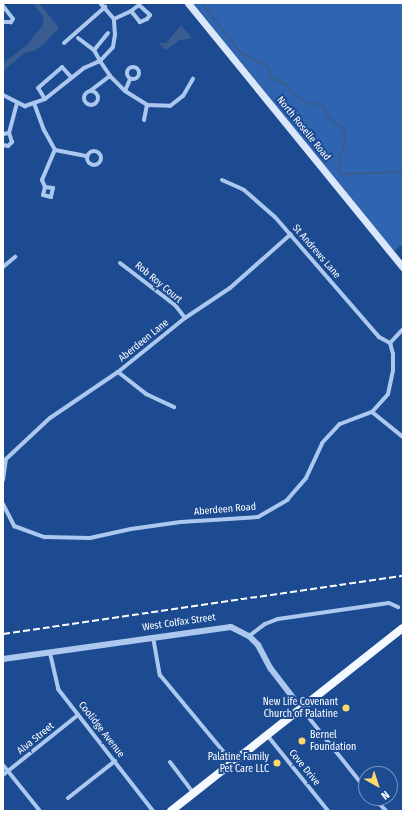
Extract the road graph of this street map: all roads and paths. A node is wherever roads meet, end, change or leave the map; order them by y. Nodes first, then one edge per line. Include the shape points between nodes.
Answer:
1 (100, 3) edge
2 (188, 3) edge
3 (3, 6) edge
4 (105, 7) junction
5 (131, 11) junction
6 (114, 19) junction
7 (3, 22) edge
8 (108, 33) dead end
9 (78, 38) dead end
10 (64, 43) dead end
11 (94, 50) junction
12 (100, 61) junction
13 (110, 76) junction
14 (71, 77) junction
15 (130, 79) dead end
16 (193, 79) dead end
17 (90, 91) dead end
18 (125, 91) junction
19 (3, 95) edge
20 (45, 99) junction
21 (17, 103) junction
22 (34, 103) junction
23 (147, 105) junction
24 (144, 120) dead end
25 (9, 133) junction
26 (3, 134) edge
27 (3, 145) edge
28 (56, 150) junction
29 (87, 156) dead end
30 (222, 180) dead end
31 (45, 186) dead end
32 (291, 234) junction
33 (15, 257) dead end
34 (120, 263) dead end
35 (3, 267) edge
36 (403, 268) edge
37 (185, 318) junction
38 (403, 330) edge
39 (390, 343) junction
40 (118, 372) junction
41 (174, 407) dead end
42 (372, 412) junction
43 (403, 438) edge
44 (5, 458) edge
45 (3, 480) edge
46 (3, 504) edge
47 (398, 607) dead end
48 (403, 628) edge
49 (249, 636) junction
50 (153, 637) junction
51 (50, 653) junction
52 (3, 659) edge
53 (301, 708) junction
54 (78, 715) junction
55 (267, 735) junction
56 (115, 761) junction
57 (170, 762) dead end
58 (232, 762) junction
59 (3, 765) edge
60 (8, 771) junction
61 (3, 775) edge
62 (358, 779) edge
63 (193, 793) junction
64 (68, 798) dead end
65 (40, 811) edge
66 (153, 811) edge
67 (171, 811) edge
68 (328, 811) edge

1 - 4 street
2 - 36 main road, North Roselle Road
3 - 7 street via 13,19 11,22
4 - 6 street
4 - 10 street
5 - 5 street via 140,22 150,15 138,5
5 - 6 street
6 - 12 street via 113,47
8 - 11 street
9 - 11 street
11 - 12 street
12 - 13 street
12 - 14 street
13 - 17 street
13 - 18 street
14 - 20 street
14 - 20 street via 62,67 38,88
15 - 18 street
16 - 23 street via 183,96 170,106
18 - 23 street
19 - 21 street
20 - 22 street
21 - 22 street via 25,106
21 - 25 street
22 - 28 street via 44,130
23 - 24 street
25 - 26 street
25 - 27 street via 12,142
28 - 29 street
28 - 31 street via 42,180
30 - 32 street, St Andrews Lane via 249,193
32 - 37 street, Aberdeen Lane via 230,288
32 - 39 street, St Andrews Lane via 379,337
33 - 35 street
34 - 37 street, Rob Roy Court via 175,305
37 - 40 street, Aberdeen Lane
38 - 39 street
39 - 42 street, Aberdeen Road via 393,370 388,394
40 - 41 street via 146,394
40 - 44 street, Aberdeen Lane via 50,418
42 - 43 street
42 - 46 street, Aberdeen Road via 340,424 322,444 306,478 287,500 258,517 174,523 90,538 45,536 14,526
44 - 45 street
47 - 49 street via 389,603 278,619 265,624
48 - 53 main road
49 - 50 street, West Colfax Street via 231,627 221,627
49 - 53 street via 258,645 271,669
50 - 51 street, West Colfax Street
50 - 58 street via 160,675
51 - 52 street, West Colfax Street
51 - 54 street, Coolidge Avenue via 58,688
53 - 55 main road
53 - 62 street
54 - 56 street, Coolidge Avenue
54 - 60 street, Alva Street
55 - 58 main road
55 - 68 street, Cove Drive
56 - 64 street
56 - 66 street, Coolidge Avenue
57 - 63 street
58 - 63 main road
59 - 60 street
60 - 61 street, Alva Street
60 - 65 street
63 - 67 main road

